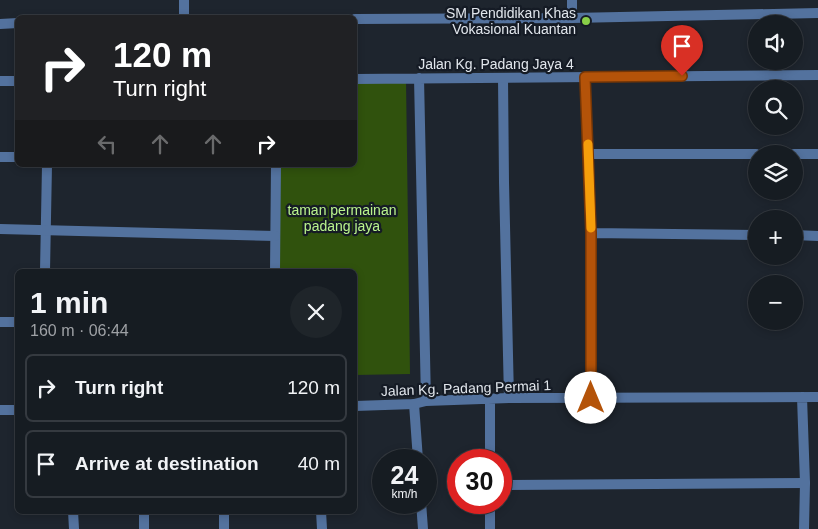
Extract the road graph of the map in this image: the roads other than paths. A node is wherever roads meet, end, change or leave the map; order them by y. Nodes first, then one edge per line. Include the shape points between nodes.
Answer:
1 (184, 0) edge
2 (572, 0) edge
3 (818, 13) edge
4 (184, 15) edge
5 (572, 18) junction
6 (357, 19) edge
7 (15, 23) edge
8 (0, 24) edge
9 (818, 75) edge
10 (585, 77) junction
11 (419, 78) junction
12 (503, 78) junction
13 (357, 79) edge
14 (0, 81) edge
15 (15, 81) edge
16 (588, 154) junction
17 (748, 154) edge
18 (803, 154) edge
19 (818, 154) edge
20 (0, 157) edge
21 (15, 157) edge
22 (46, 167) edge
23 (276, 167) edge
24 (0, 229) edge
25 (44, 230) junction
26 (591, 233) junction
27 (748, 235) edge
28 (803, 235) edge
29 (275, 236) junction
30 (818, 236) edge
31 (45, 269) edge
32 (274, 269) edge
33 (0, 322) edge
34 (15, 322) edge
35 (802, 397) junction
36 (818, 397) edge
37 (510, 398) junction
38 (591, 398) junction
39 (490, 400) junction
40 (426, 401) junction
41 (414, 404) junction
42 (357, 406) edge
43 (0, 410) edge
44 (15, 410) edge
45 (417, 449) edge
46 (490, 449) edge
47 (805, 483) junction
48 (512, 485) edge
49 (73, 514) edge
50 (144, 514) edge
51 (224, 514) edge
52 (321, 514) edge
53 (422, 514) edge
54 (490, 514) edge
55 (74, 529) edge
56 (144, 529) edge
57 (224, 529) edge
58 (322, 529) edge
59 (423, 529) edge
60 (490, 529) edge
61 (804, 529) edge

1 - 4 street
2 - 5 street
3 - 5 street
5 - 6 street
7 - 8 street
9 - 10 street, Jalan Kg. Padang Jaya 4
10 - 12 street, Jalan Kg. Padang Jaya 4
10 - 16 street
11 - 12 street, Jalan Kg. Padang Jaya 4
11 - 13 street, Jalan Kg. Padang Jaya 4
11 - 40 street
12 - 37 street
14 - 15 street
16 - 17 street
16 - 26 street
18 - 19 street
20 - 21 street
22 - 25 street
23 - 29 street
24 - 25 street
25 - 29 street
25 - 31 street
26 - 27 street
26 - 38 street
28 - 30 street
29 - 32 street
33 - 34 street
35 - 36 street, Jalan Kg. Padang Permai 1
35 - 38 street, Jalan Kg. Padang Permai 1
35 - 47 street
37 - 38 street, Jalan Kg. Padang Permai 1
37 - 39 street, Jalan Kg. Padang Permai 1
39 - 40 street, Jalan Kg. Padang Permai 1
39 - 46 street
40 - 41 street, Jalan Kg. Padang Permai 1
41 - 42 street, Jalan Kg. Padang Permai 1
41 - 45 street
43 - 44 street
47 - 48 street
47 - 61 street
49 - 55 street
50 - 56 street
51 - 57 street
52 - 58 street
53 - 59 street
54 - 60 street

